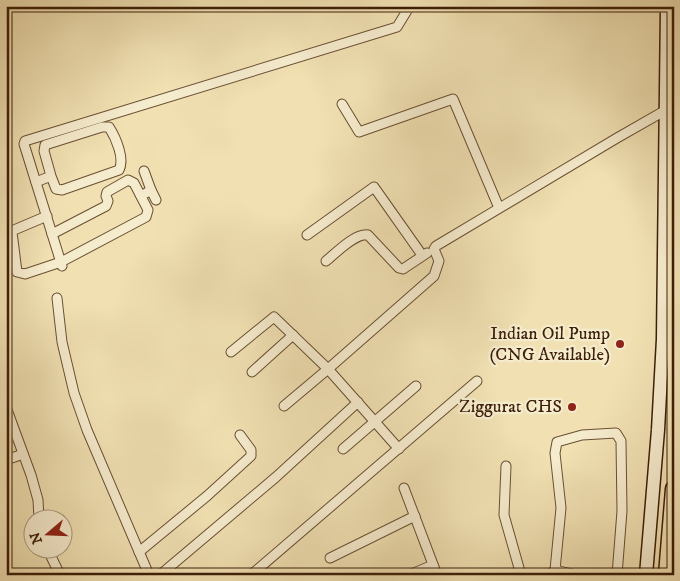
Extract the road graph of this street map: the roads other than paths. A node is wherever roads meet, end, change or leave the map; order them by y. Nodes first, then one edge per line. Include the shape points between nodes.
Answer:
1 (407, 6) edge
2 (667, 6) edge
3 (342, 104) dead end
4 (670, 109) edge
5 (144, 171) dead end
6 (51, 176) junction
7 (36, 182) junction
8 (151, 190) junction
9 (141, 196) junction
10 (156, 200) dead end
11 (499, 208) junction
12 (47, 216) junction
13 (52, 234) junction
14 (307, 234) dead end
15 (434, 249) junction
16 (422, 256) junction
17 (326, 261) dead end
18 (61, 264) junction
19 (57, 298) dead end
20 (293, 335) junction
21 (231, 352) dead end
22 (328, 369) junction
23 (252, 372) dead end
24 (477, 381) dead end
25 (416, 386) dead end
26 (358, 402) junction
27 (284, 406) dead end
28 (6, 407) edge
29 (8, 416) edge
30 (375, 421) junction
31 (240, 435) dead end
32 (343, 449) dead end
33 (399, 449) junction
34 (23, 454) junction
35 (6, 460) edge
36 (506, 466) dead end
37 (404, 488) dead end
38 (674, 489) edge
39 (38, 508) edge
40 (415, 516) junction
41 (140, 552) junction
42 (52, 558) edge
43 (330, 558) dead end
44 (433, 565) junction
45 (552, 572) edge
46 (257, 573) edge
47 (60, 575) edge
48 (149, 575) edge
49 (160, 575) edge
50 (409, 575) edge
51 (437, 575) edge
52 (521, 575) edge
53 (576, 575) edge
54 (617, 575) edge
55 (646, 575) edge
56 (667, 575) edge

1 - 7 street via 397,27 26,140 24,144
2 - 4 street
3 - 11 street via 359,132 453,99
4 - 11 street
4 - 55 street via 663,339
5 - 8 street
6 - 6 street via 56,189 62,190 118,170 121,155 109,128 102,127 45,145
6 - 7 street
7 - 12 street
8 - 9 street
8 - 10 street
9 - 13 street via 134,183 128,180 107,192 106,206
9 - 18 street via 149,212 146,217
11 - 15 street
12 - 13 street
12 - 18 street via 12,232 17,272 25,274
13 - 18 street
14 - 16 street via 374,187
15 - 16 street
15 - 22 street via 440,262 434,276
16 - 17 street via 403,269 399,268 368,235 363,234
19 - 41 street via 62,342 74,393
20 - 21 street via 274,317
20 - 22 street
20 - 23 street
22 - 26 street
22 - 27 street
24 - 33 street
25 - 30 street
26 - 30 street
26 - 49 street via 276,477
28 - 29 street
29 - 34 street
30 - 32 street
30 - 33 street
31 - 41 street via 251,456
33 - 46 street
34 - 35 street
34 - 39 street
36 - 52 street via 504,515
37 - 40 street
38 - 56 highway
40 - 43 street
40 - 44 street
41 - 48 street
42 - 47 street
44 - 50 street
44 - 51 street
45 - 53 street
45 - 54 street via 562,508 556,442 582,435 616,433 621,441 622,511

